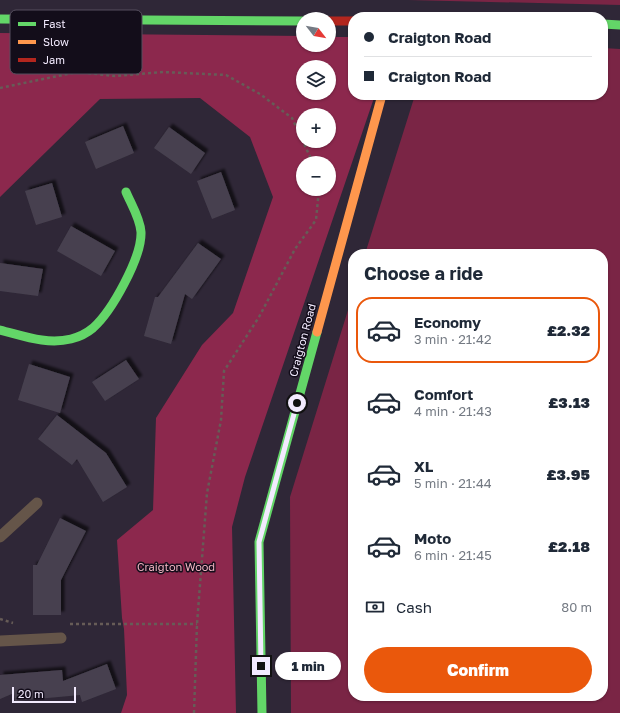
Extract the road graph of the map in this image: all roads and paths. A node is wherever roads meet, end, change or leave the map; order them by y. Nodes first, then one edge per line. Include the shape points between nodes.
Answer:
1 (0, 19) edge
2 (10, 19) edge
3 (142, 20) edge
4 (296, 21) edge
5 (336, 21) edge
6 (348, 21) edge
7 (608, 24) edge
8 (620, 25) edge
9 (67, 74) edge
10 (96, 74) edge
11 (139, 74) edge
12 (142, 74) edge
13 (0, 88) edge
14 (381, 100) edge
15 (310, 156) edge
16 (126, 192) dead end
17 (318, 196) edge
18 (0, 330) edge
19 (37, 503) dead end
20 (0, 537) edge
21 (0, 619) edge
22 (14, 623) dead end
23 (67, 624) dead end
24 (197, 624) junction
25 (61, 638) dead end
26 (0, 641) edge
27 (194, 713) edge
28 (262, 713) edge

1 - 2 street
3 - 4 street
5 - 6 street
7 - 8 street
9 - 13 path
10 - 11 path
12 - 15 path via 163,72 226,75 260,94 292,118
14 - 28 street, Craigton Road via 259,542
16 - 18 street via 141,232 140,241 132,266 101,319 88,332 53,342
17 - 24 path via 316,220 224,371 221,420 207,493
19 - 20 lane
21 - 22 path
23 - 24 path
24 - 27 path
25 - 26 lane

